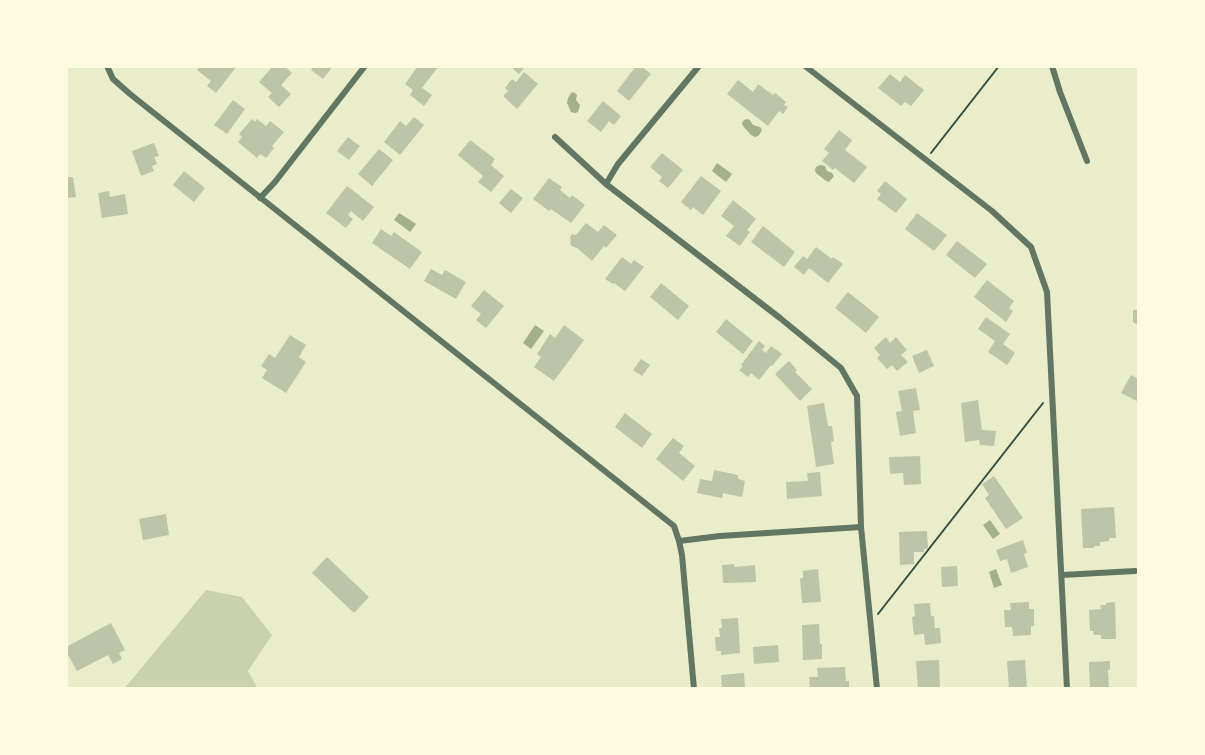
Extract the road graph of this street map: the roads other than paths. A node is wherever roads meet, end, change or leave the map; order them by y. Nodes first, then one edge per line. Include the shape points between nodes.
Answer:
1 (107, 66) edge
2 (365, 66) edge
3 (699, 66) edge
4 (805, 66) edge
5 (1052, 66) edge
6 (555, 137) dead end
7 (1087, 161) dead end
8 (606, 184) junction
9 (260, 198) junction
10 (861, 527) junction
11 (680, 541) junction
12 (1135, 571) dead end
13 (1062, 575) junction
14 (694, 689) edge
15 (877, 689) edge
16 (1067, 689) edge

1 - 9 street via 113,79 130,94
2 - 9 street
3 - 8 street
4 - 13 street via 992,211 1031,247 1047,292
5 - 7 street
6 - 8 street
8 - 10 street via 841,368 857,396
9 - 11 street via 674,526
10 - 11 street
10 - 15 street
11 - 14 street
12 - 13 street
13 - 16 street

